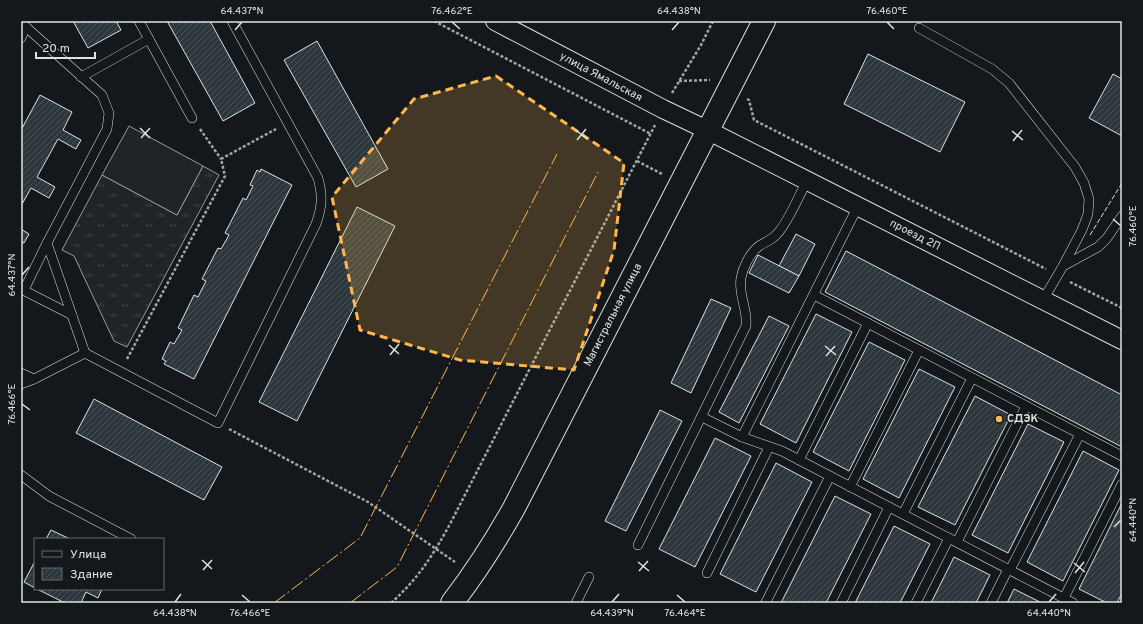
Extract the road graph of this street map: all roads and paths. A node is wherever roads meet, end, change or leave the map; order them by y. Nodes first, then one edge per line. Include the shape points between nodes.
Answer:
1 (139, 21) edge
2 (232, 21) edge
3 (434, 21) edge
4 (495, 21) edge
5 (713, 21) edge
6 (764, 21) edge
7 (24, 25) edge
8 (919, 28) dead end
9 (21, 38) edge
10 (149, 39) junction
11 (81, 77) junction
12 (679, 81) dead end
13 (192, 118) joint
14 (754, 120) dead end
15 (288, 122) junction
16 (707, 130) junction
17 (222, 159) junction
18 (807, 181) junction
19 (858, 206) junction
20 (1122, 216) edge
21 (47, 243) junction
22 (1063, 266) junction
23 (1057, 275) junction
24 (23, 289) edge
25 (814, 295) junction
26 (1043, 300) junction
27 (1122, 308) edge
28 (72, 315) junction
29 (868, 323) junction
30 (1122, 340) edge
31 (919, 350) junction
32 (85, 353) junction
33 (121, 372) junction
34 (21, 373) edge
35 (972, 378) junction
36 (34, 379) junction
37 (21, 384) edge
38 (1026, 406) junction
39 (702, 417) junction
40 (218, 424) junction
41 (1080, 434) junction
42 (742, 437) junction
43 (769, 446) junction
44 (1122, 456) edge
45 (799, 460) junction
46 (21, 475) edge
47 (830, 476) junction
48 (1122, 484) edge
49 (850, 487) junction
50 (889, 507) junction
51 (903, 514) junction
52 (129, 538) edge
53 (953, 540) junction
54 (638, 544) dead end
55 (436, 549) junction
56 (1009, 569) junction
57 (706, 573) dead end
58 (589, 577) dead end
59 (1069, 601) edge
60 (766, 602) dead end
61 (391, 603) edge
62 (452, 603) edge
63 (576, 603) edge
64 (841, 603) edge
65 (916, 603) edge
66 (991, 603) edge

1 - 10 lane
2 - 15 lane
3 - 55 path via 651,134
4 - 16 street, улица Ямальская
5 - 12 path
6 - 16 main road, Магистральная улица
7 - 9 lane
7 - 11 lane
8 - 22 lane via 992,69 1009,83 1075,167 1089,199 1088,214
10 - 11 lane
10 - 13 lane
11 - 21 lane via 102,95 109,113 107,130
13 - 17 path
14 - 23 path
15 - 17 path
15 - 40 lane via 318,178 322,193 321,209
16 - 18 street, проезд 2П
16 - 62 main road, Магистральная улица via 514,508 494,543
17 - 33 path via 225,176
18 - 19 street, проезд 2П
18 - 39 lane via 784,225 771,240 753,251 744,269 740,286 746,310 746,326
19 - 25 lane
19 - 26 street, проезд 2П
20 - 22 lane via 1098,247
21 - 24 lane
21 - 28 lane
22 - 23 lane
23 - 26 lane
23 - 27 path
24 - 28 lane
25 - 29 lane
25 - 42 lane
26 - 30 street, проезд 2П
28 - 32 lane
29 - 31 lane
29 - 45 lane
31 - 35 lane
31 - 49 lane
32 - 33 lane
32 - 36 lane
33 - 40 lane
34 - 36 lane
35 - 38 lane
35 - 51 lane
36 - 37 lane
38 - 41 lane
38 - 53 lane
39 - 42 lane
39 - 54 lane
40 - 55 path via 368,502
41 - 44 lane
41 - 56 lane
42 - 43 lane
43 - 45 lane
43 - 57 lane
45 - 47 lane
46 - 52 lane via 48,496
47 - 49 lane
47 - 60 lane
48 - 59 lane
49 - 50 lane
50 - 51 lane
50 - 64 lane
51 - 53 lane
53 - 56 lane
53 - 65 lane
55 - 61 path via 409,587
56 - 59 lane
56 - 66 lane
58 - 63 lane

